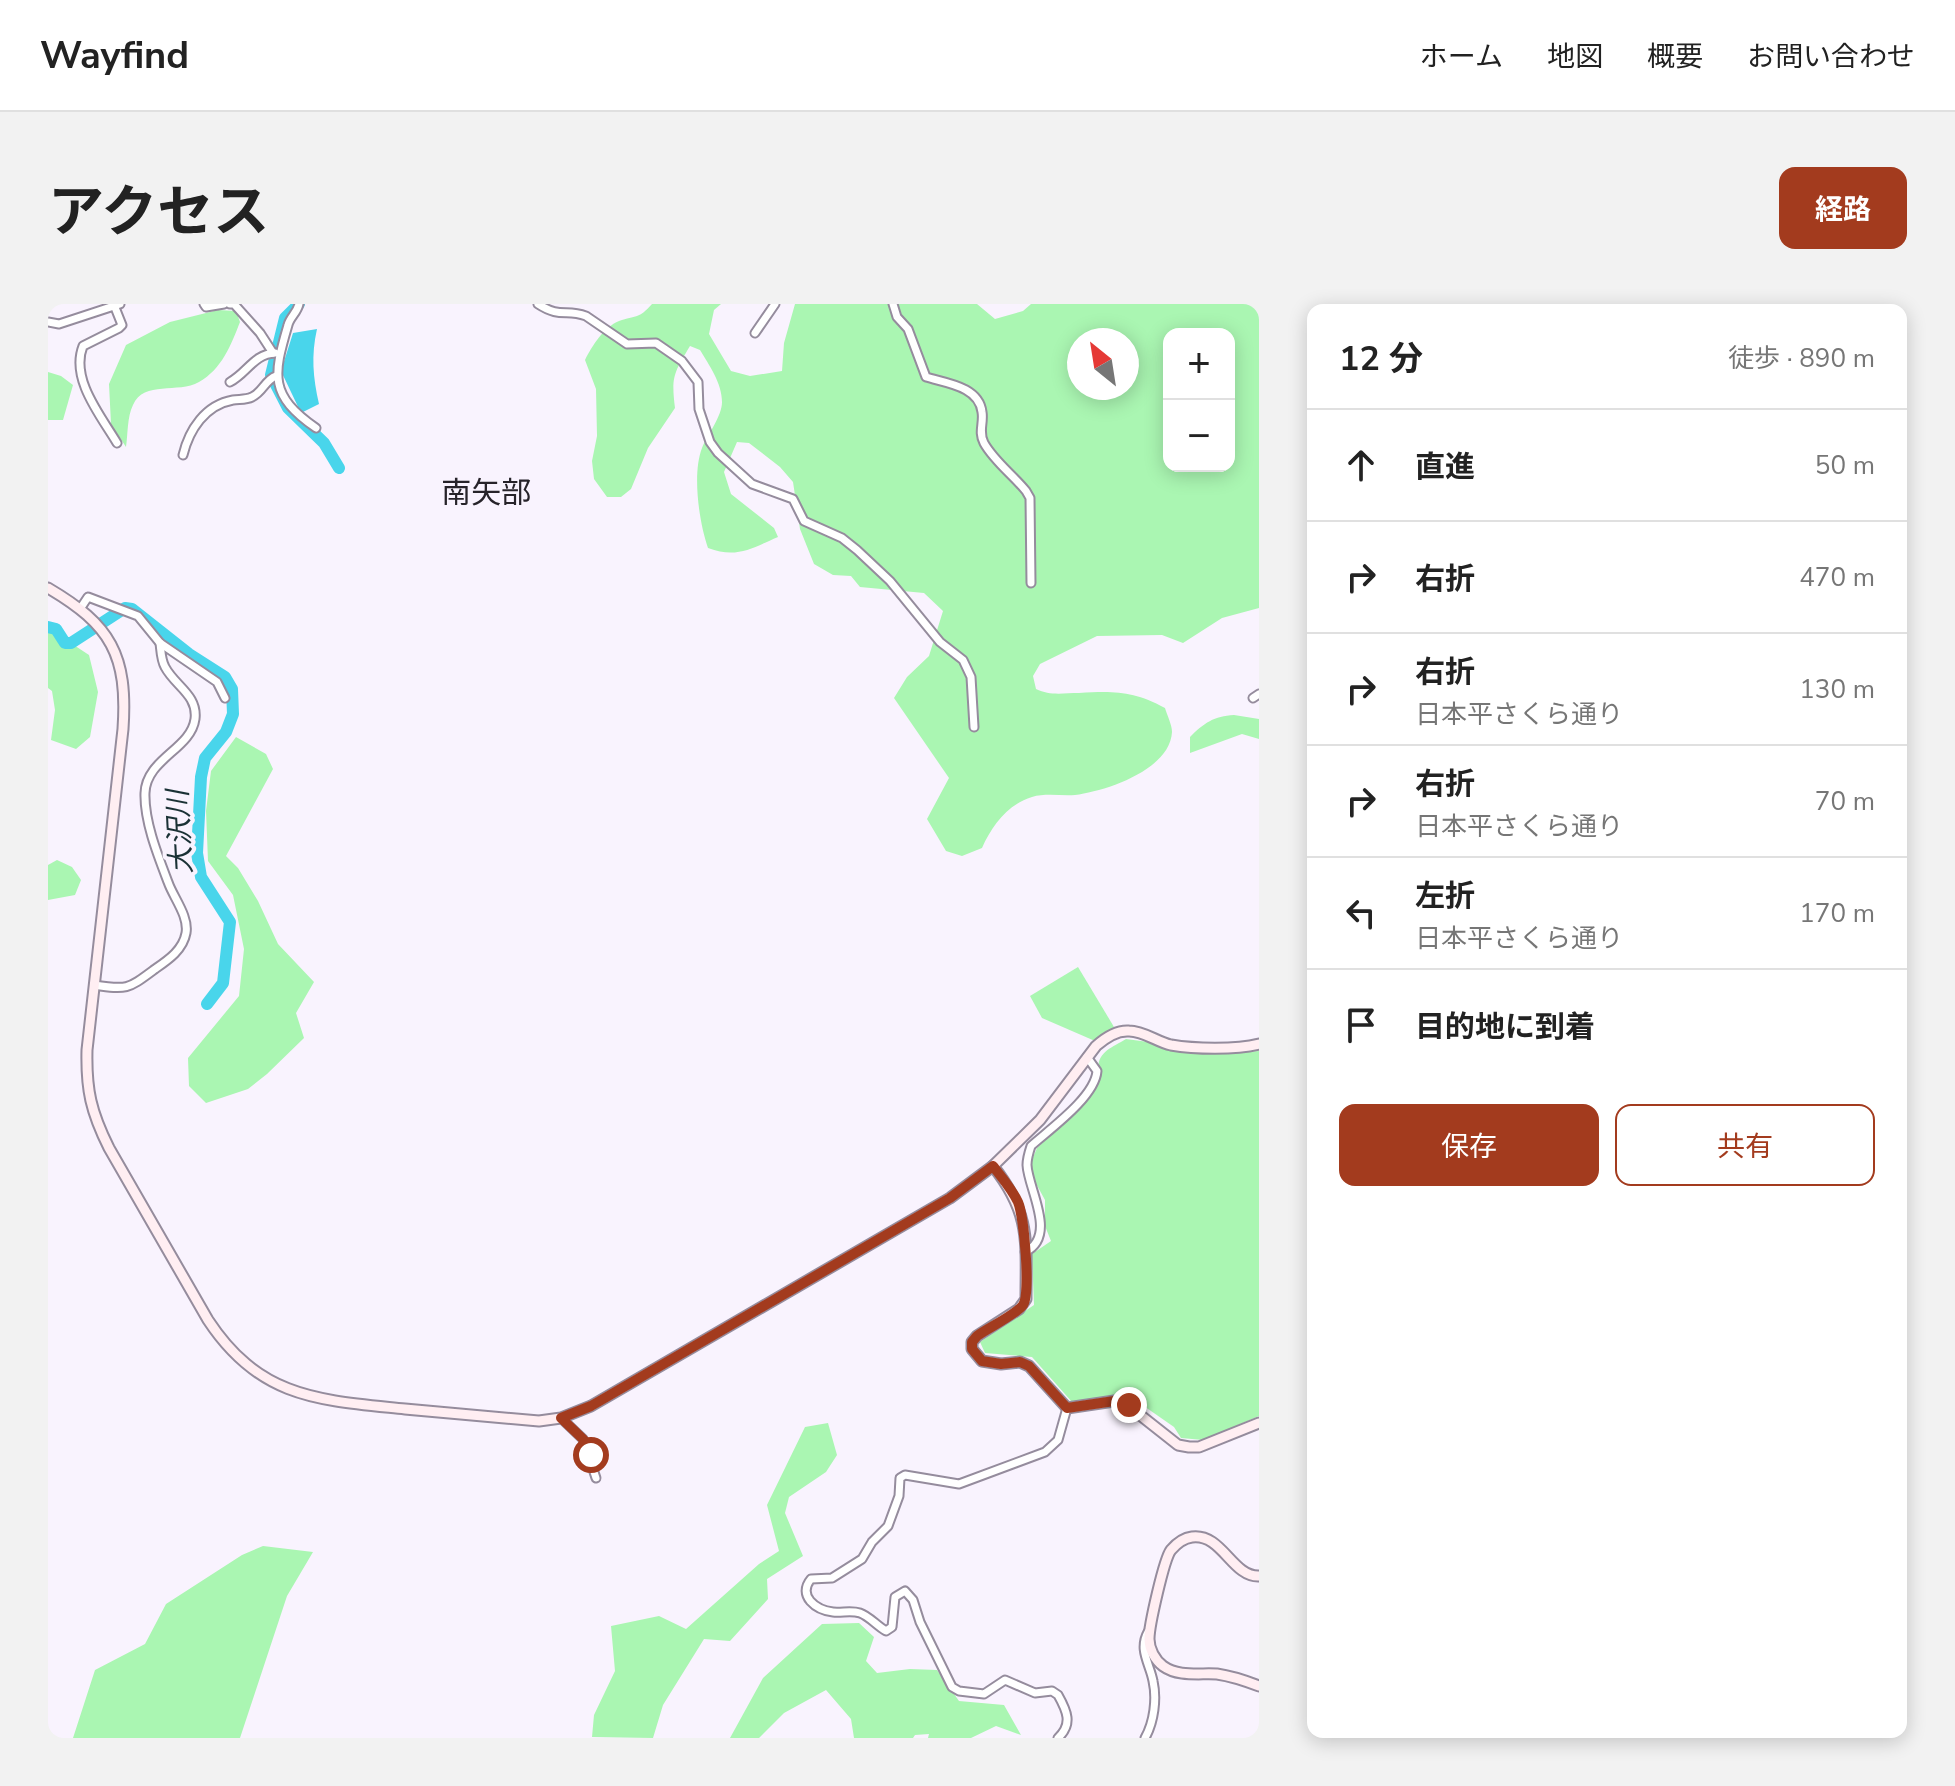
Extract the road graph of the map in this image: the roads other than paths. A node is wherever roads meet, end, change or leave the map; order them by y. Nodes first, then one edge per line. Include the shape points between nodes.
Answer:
1 (117, 304) edge
2 (204, 304) edge
3 (224, 304) edge
4 (230, 304) edge
5 (299, 304) edge
6 (538, 304) edge
7 (775, 304) edge
8 (893, 304) edge
9 (48, 322) edge
10 (755, 333) dead end
11 (277, 353) junction
12 (276, 376) junction
13 (230, 382) dead end
14 (316, 428) dead end
15 (117, 443) dead end
16 (183, 455) dead end
17 (1031, 583) dead end
18 (48, 588) edge
19 (80, 609) junction
20 (160, 643) junction
21 (225, 698) dead end
22 (974, 727) dead end
23 (94, 985) junction
24 (1259, 1044) edge
25 (1087, 1057) junction
26 (993, 1166) junction
27 (1025, 1252) junction
28 (1067, 1408) junction
29 (561, 1418) junction
30 (1259, 1423) edge
31 (596, 1478) dead end
32 (1259, 1576) edge
33 (1151, 1627) junction
34 (1259, 1686) edge
35 (1058, 1738) edge
36 (1145, 1738) edge

1 - 9 street via 59,324
1 - 15 street via 122,325 83,346 80,354 83,380
2 - 3 street
4 - 11 street
5 - 11 street
6 - 22 street via 556,314 586,316 627,344 656,343 687,366 698,382 699,409 718,453 743,478 793,499 804,521 857,550 940,642 963,660 971,677
7 - 10 street
8 - 17 street via 926,377 956,383 978,401 986,446 1030,498
11 - 12 street
11 - 13 street via 258,357
12 - 14 street via 296,414
12 - 16 street via 252,397 224,403 201,418
18 - 19 street
19 - 20 street via 88,597 138,616
19 - 23 street via 111,644 124,687
20 - 21 street via 217,682
20 - 23 street via 165,668 191,700 195,722 156,766 145,789 146,810 187,931 178,950 133,985
23 - 29 street via 87,1077 95,1121 208,1320 238,1358 288,1390 325,1401 539,1421
24 - 25 street via 1184,1046 1126,1030 1104,1039
25 - 26 street via 1040,1120
25 - 27 street via 1097,1071 1094,1083 1028,1153 1040,1234
26 - 27 street via 1021,1210
26 - 29 street via 950,1198 591,1406
27 - 28 street via 1024,1304 977,1336 972,1349 982,1361 1029,1366
28 - 30 street via 1121,1400 1178,1445 1189,1447
28 - 35 street via 1058,1440 1045,1452 959,1484 900,1478 888,1526 862,1559 832,1578 811,1579 805,1593 808,1601 827,1611 859,1613 886,1631 892,1627 895,1597 905,1591 952,1687 984,1694 1005,1680 1035,1693 1052,1691 1069,1719
29 - 31 street via 583,1439
32 - 33 street via 1246,1573 1206,1538 1182,1540 1169,1552
33 - 34 street via 1154,1657 1167,1669 1220,1674
33 - 36 street via 1144,1651 1154,1683 1153,1718

